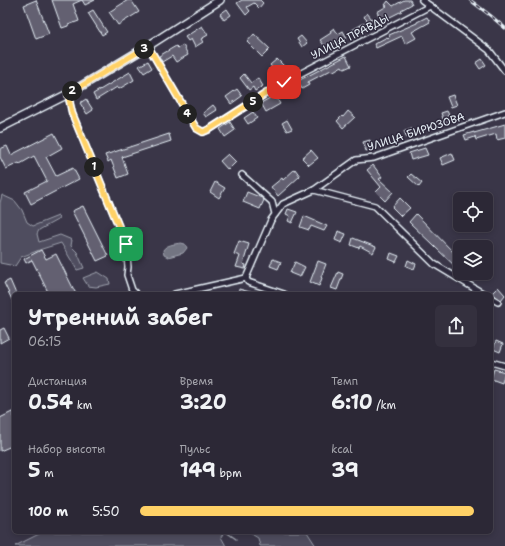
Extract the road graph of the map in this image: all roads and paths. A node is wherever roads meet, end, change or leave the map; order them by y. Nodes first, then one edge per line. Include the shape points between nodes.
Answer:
1 (220, 0) edge
2 (422, 0) edge
3 (430, 6) junction
4 (148, 46) junction
5 (505, 72) edge
6 (68, 94) junction
7 (505, 112) edge
8 (0, 128) edge
9 (242, 175) dead end
10 (314, 190) junction
11 (275, 214) junction
12 (246, 278) junction
13 (134, 292) edge
14 (185, 292) edge
15 (278, 292) edge
16 (481, 292) edge
17 (493, 299) edge
18 (498, 302) dead end
19 (493, 363) edge
20 (505, 366) edge

1 - 4 main road
2 - 3 street
3 - 4 street, УЛИЦА ПРАВДЫ via 284,82 203,132 196,128
3 - 5 street via 489,50
4 - 6 main road
6 - 8 main road
6 - 13 street via 72,113 126,244 127,275
7 - 10 street, УЛИЦА БИРЮЗОВА via 374,158 356,160
9 - 11 street via 272,202
10 - 11 street, УЛИЦА БИРЮЗОВА via 283,204
10 - 16 street via 374,206 434,264
11 - 12 street, УЛИЦА БИРЮЗОВА
12 - 14 street
12 - 15 street via 248,282
17 - 18 street
19 - 20 street

